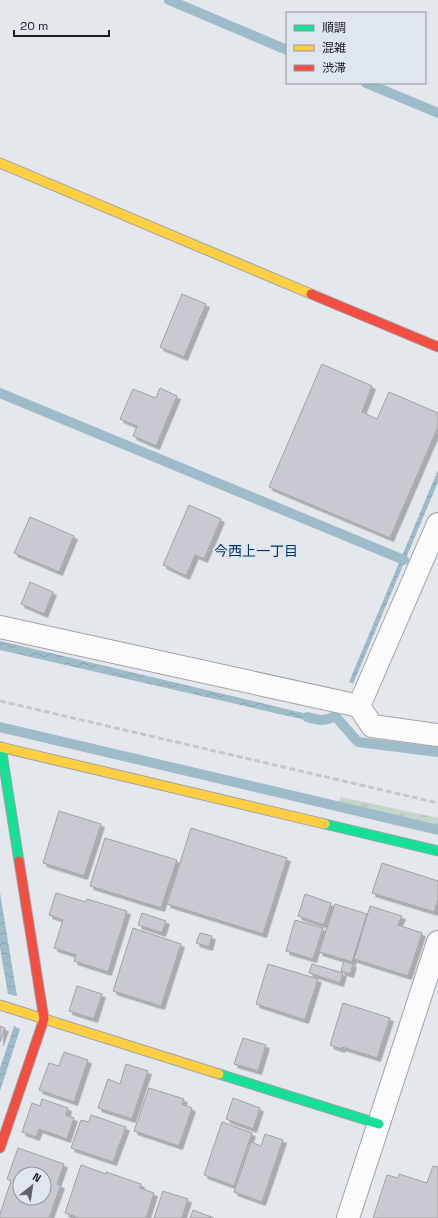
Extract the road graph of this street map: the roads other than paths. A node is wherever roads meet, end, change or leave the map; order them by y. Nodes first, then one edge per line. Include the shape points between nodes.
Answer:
1 (0, 163) edge
2 (438, 347) edge
3 (438, 524) edge
4 (0, 627) edge
5 (359, 706) junction
6 (438, 735) edge
7 (1, 747) edge
8 (438, 851) edge
9 (438, 942) edge
10 (0, 1005) edge
11 (44, 1019) junction
12 (379, 1124) junction
13 (0, 1148) edge
14 (348, 1218) edge

1 - 2 street
3 - 5 street
4 - 5 street
5 - 6 street via 372,726
7 - 8 street
7 - 11 street
9 - 12 street
10 - 11 street
11 - 12 street
11 - 13 street
12 - 14 street

